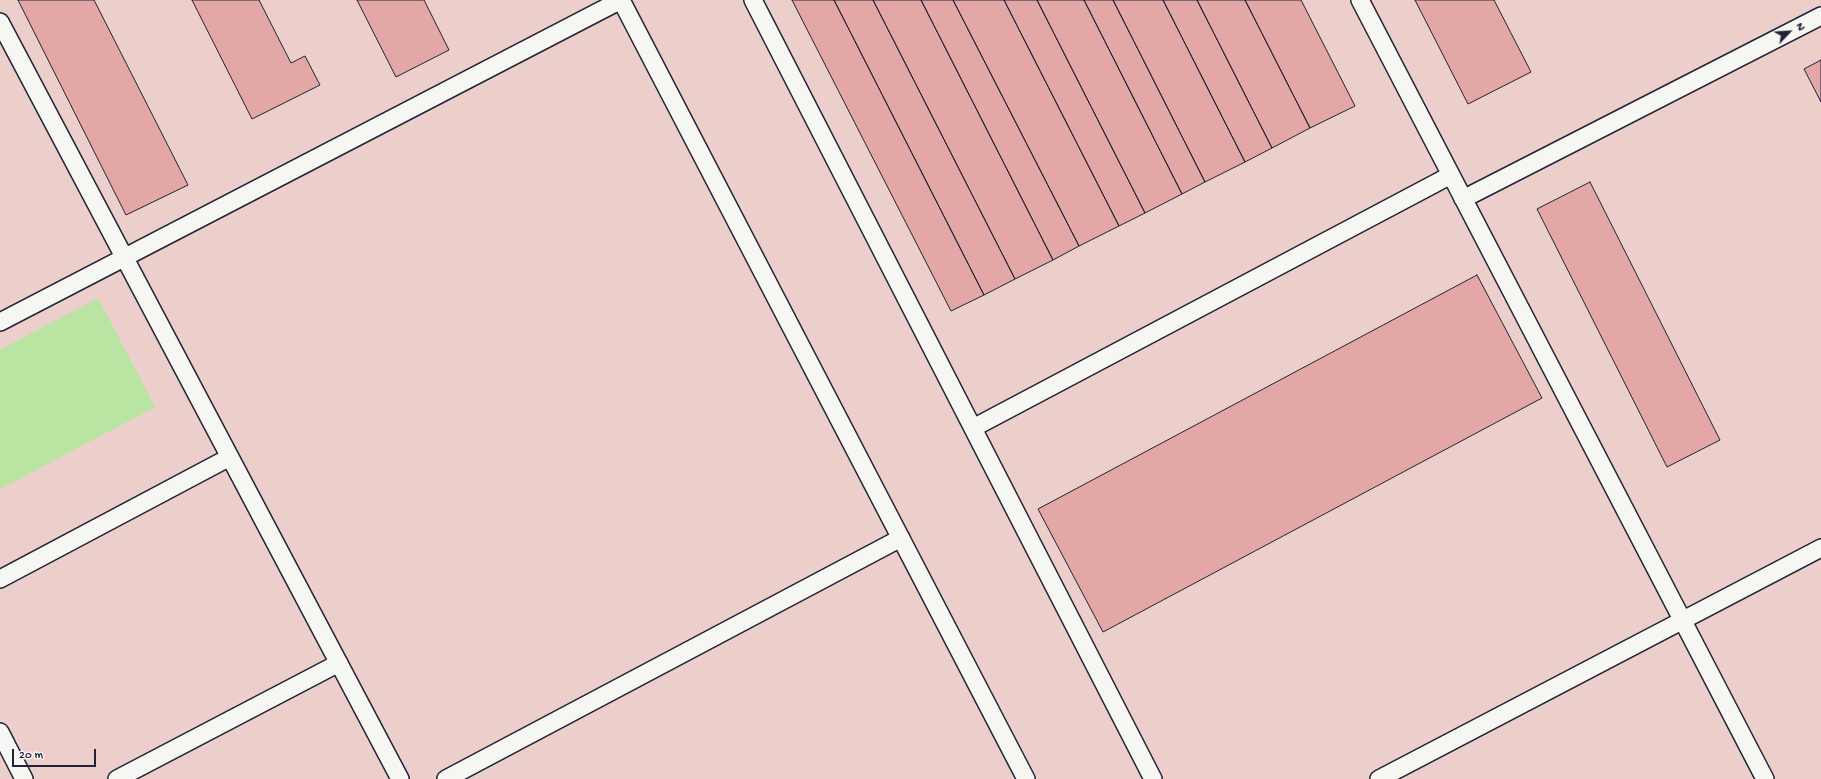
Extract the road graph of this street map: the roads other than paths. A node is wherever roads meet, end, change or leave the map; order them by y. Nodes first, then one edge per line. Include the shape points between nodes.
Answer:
1 (621, 0) edge
2 (753, 0) edge
3 (1360, 0) edge
4 (1821, 16) edge
5 (0, 22) edge
6 (1451, 175) junction
7 (1463, 199) junction
8 (125, 258) junction
9 (0, 322) edge
10 (973, 428) junction
11 (230, 457) junction
12 (901, 538) junction
13 (1821, 548) edge
14 (0, 579) edge
15 (1682, 620) junction
16 (339, 663) junction
17 (0, 732) edge
18 (24, 779) edge
19 (117, 779) edge
20 (400, 779) edge
21 (446, 779) edge
22 (1026, 779) edge
23 (1153, 779) edge
24 (1379, 779) edge
25 (1765, 779) edge

1 - 8 lane
1 - 12 lane
2 - 10 lane
3 - 6 lane
4 - 7 lane
5 - 8 lane
6 - 7 lane
6 - 10 lane
7 - 15 lane
8 - 9 lane
8 - 11 lane
10 - 23 lane
11 - 14 lane
11 - 16 lane
12 - 21 lane
12 - 22 lane
13 - 15 lane
15 - 24 lane
15 - 25 lane
16 - 19 lane
16 - 20 lane
17 - 18 lane

